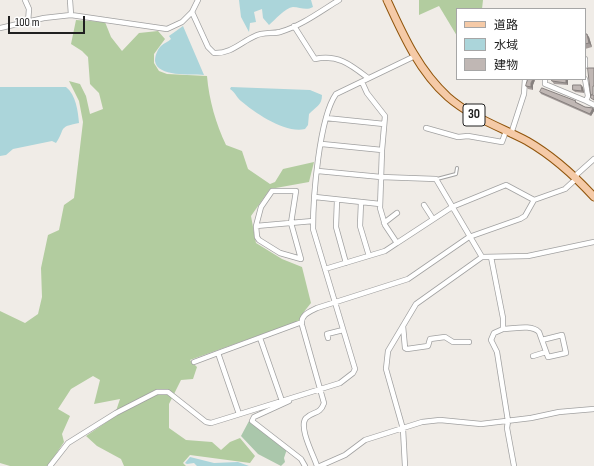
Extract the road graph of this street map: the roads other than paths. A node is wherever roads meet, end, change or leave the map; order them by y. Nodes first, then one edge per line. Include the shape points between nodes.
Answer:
1 (25, 0) edge
2 (70, 0) edge
3 (198, 0) edge
4 (339, 0) edge
5 (387, 0) edge
6 (192, 12) junction
7 (72, 15) junction
8 (28, 22) junction
9 (294, 26) junction
10 (0, 28) edge
11 (415, 56) junction
12 (368, 78) junction
13 (525, 80) edge
14 (545, 80) edge
15 (585, 80) edge
16 (362, 82) junction
17 (586, 101) junction
18 (594, 105) edge
19 (326, 118) junction
20 (384, 124) junction
21 (426, 128) dead end
22 (509, 132) junction
23 (322, 144) junction
24 (382, 150) junction
25 (594, 159) edge
26 (457, 168) dead end
27 (318, 171) junction
28 (381, 177) junction
29 (576, 177) junction
30 (436, 179) junction
31 (315, 197) junction
32 (594, 198) edge
33 (337, 200) junction
34 (534, 200) junction
35 (361, 202) junction
36 (380, 204) junction
37 (424, 205) dead end
38 (452, 207) junction
39 (397, 213) dead end
40 (433, 219) junction
41 (313, 221) junction
42 (291, 223) junction
43 (384, 223) junction
44 (256, 226) junction
45 (469, 237) junction
46 (594, 242) edge
47 (397, 243) junction
48 (369, 256) junction
49 (492, 256) junction
50 (482, 257) junction
51 (346, 262) junction
52 (325, 269) junction
53 (335, 303) junction
54 (302, 322) junction
55 (402, 326) junction
56 (503, 329) junction
57 (343, 330) junction
58 (260, 338) junction
59 (328, 338) dead end
60 (542, 340) junction
61 (469, 342) dead end
62 (546, 352) junction
63 (218, 353) junction
64 (533, 356) dead end
65 (194, 362) dead end
66 (321, 388) junction
67 (310, 392) junction
68 (282, 401) junction
69 (594, 409) edge
70 (239, 414) junction
71 (508, 421) junction
72 (403, 429) junction
73 (50, 466) edge
74 (305, 466) edge
75 (319, 466) edge
76 (406, 466) edge
77 (514, 466) edge

1 - 8 street via 29,9
2 - 7 street
3 - 6 street
4 - 9 street
5 - 11 main road, 30
6 - 7 street via 182,22 167,29
6 - 9 street via 208,47 214,53 226,52 260,34 280,32
7 - 8 street
8 - 10 street
9 - 12 street via 315,59 329,57 345,61
11 - 12 street
11 - 22 main road, 30 via 435,84 449,97 471,113
12 - 16 street
13 - 22 street via 524,94
14 - 17 street via 545,84
15 - 17 street via 588,96
16 - 19 street via 336,94 330,103
16 - 20 street via 383,112
17 - 18 street
19 - 20 street
19 - 23 street
20 - 24 street
21 - 22 street via 458,137 468,136 502,142
22 - 29 main road, 30 via 550,155
23 - 24 street
23 - 27 street
24 - 28 street
25 - 29 street
26 - 30 lane via 456,174
27 - 28 street
27 - 31 street
28 - 30 street
28 - 36 street
29 - 32 main road, 30
29 - 34 street via 565,189
30 - 38 street
31 - 33 street
31 - 41 street
33 - 35 street
33 - 51 street via 336,227
34 - 38 street via 506,185
34 - 45 street via 525,216 520,219
35 - 36 street
35 - 48 street via 360,226
36 - 43 street
37 - 40 street
38 - 40 street
38 - 45 street
39 - 43 street
40 - 47 street
41 - 42 street
41 - 52 street
42 - 44 street
42 - 44 street via 296,191 272,191 261,207
42 - 44 street via 301,259 280,253 259,240
43 - 47 street
45 - 50 street
45 - 53 street via 408,279
46 - 49 street via 528,256
47 - 48 street via 386,251
48 - 51 street
49 - 50 street
49 - 56 street
50 - 55 street via 416,304
51 - 52 street
52 - 53 street
53 - 54 street via 304,315
53 - 57 street
54 - 58 street
54 - 66 street
55 - 61 street via 407,349 428,346 430,339 445,337 453,342
55 - 72 street via 388,351 386,363
56 - 60 street via 531,328 539,332
56 - 71 street via 494,333 491,340 497,352
57 - 59 street via 327,334
57 - 66 street via 355,369 340,383
58 - 63 street
58 - 68 street
60 - 62 street
60 - 62 street via 562,335 566,354 548,357
62 - 64 street
63 - 65 street
63 - 70 street
66 - 67 street
66 - 75 street via 324,403 322,410 306,418 303,424 306,438
67 - 68 street
67 - 74 street via 254,417 252,421 301,459
68 - 70 street
69 - 71 street via 558,412
70 - 73 street via 209,423 168,392 157,392 116,413 68,444
71 - 72 street via 481,424 440,420 422,422
71 - 77 street
72 - 75 street via 365,440 345,455
72 - 76 street

